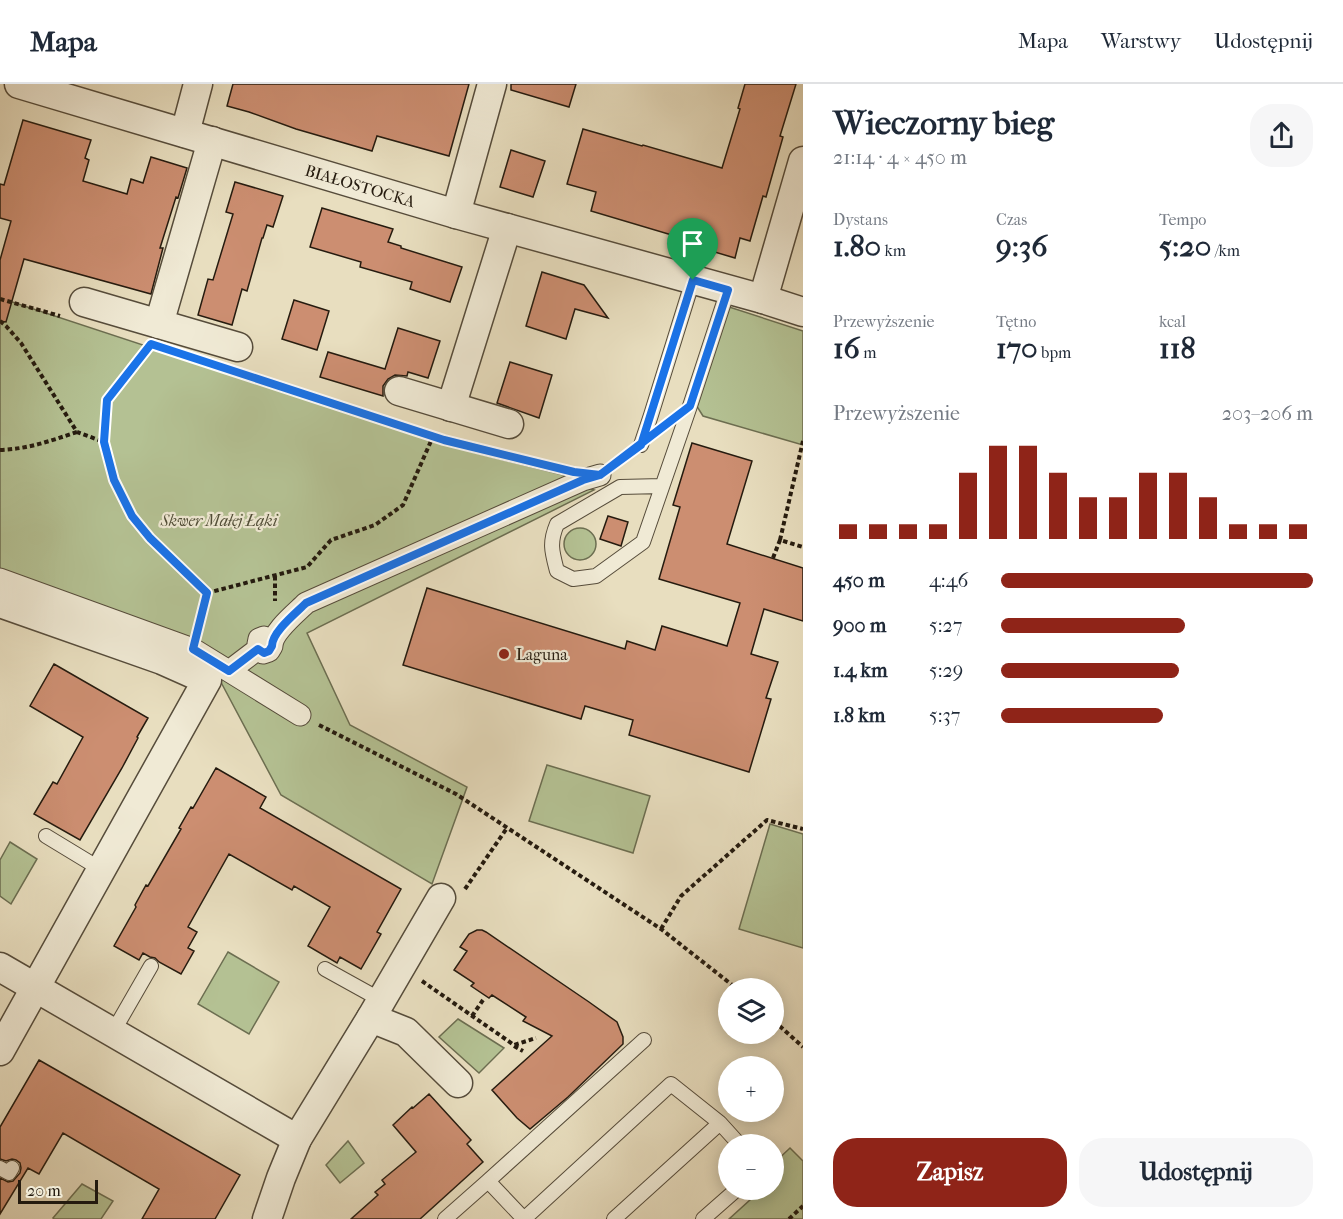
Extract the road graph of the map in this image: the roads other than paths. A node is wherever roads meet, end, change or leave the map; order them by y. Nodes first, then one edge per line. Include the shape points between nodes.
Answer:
1 (19, 84) edge
2 (198, 84) edge
3 (492, 84) edge
4 (185, 133) junction
5 (212, 141) junction
6 (802, 165) edge
7 (456, 214) junction
8 (507, 228) junction
9 (693, 280) junction
10 (728, 290) junction
11 (763, 299) junction
12 (75, 310) road end
13 (803, 312) edge
14 (155, 334) junction
15 (239, 360) road end
16 (399, 392) dead end
17 (451, 407) junction
18 (509, 424) dead end
19 (641, 445) dead end
20 (600, 475) road end
21 (662, 486) junction
22 (0, 579) edge
23 (0, 603) edge
24 (229, 671) junction
25 (300, 715) road end
26 (46, 836) dead end
27 (102, 870) junction
28 (452, 894) road end
29 (151, 966) dead end
30 (0, 967) edge
31 (326, 969) dead end
32 (36, 988) junction
33 (376, 1009) junction
34 (114, 1032) junction
35 (644, 1040) dead end
36 (0, 1052) edge
37 (458, 1083) dead end
38 (720, 1123) junction
39 (730, 1134) edge
40 (297, 1139) junction
41 (488, 1181) junction
42 (725, 1200) edge
43 (267, 1219) edge
44 (445, 1219) edge
45 (524, 1219) edge
46 (614, 1219) edge
47 (703, 1219) edge

1 - 4 street, BIAŁOSTOCKA
2 - 4 street
3 - 7 street
4 - 5 street, BIAŁOSTOCKA
5 - 7 street, BIAŁOSTOCKA
5 - 14 street
6 - 11 street
7 - 8 street, BIAŁOSTOCKA
8 - 9 street, BIAŁOSTOCKA
8 - 17 street
9 - 10 street, BIAŁOSTOCKA
9 - 19 lane
10 - 11 street, BIAŁOSTOCKA
10 - 21 lane
11 - 13 street, BIAŁOSTOCKA
12 - 14 street
14 - 15 street
16 - 17 street
17 - 18 street
20 - 24 street via 306,603 265,645
21 - 21 lane via 643,542 596,576 573,579 557,571 551,548 557,524 620,487
22 - 24 street via 193,649
23 - 27 street via 162,660 207,680
24 - 25 street
26 - 27 lane
27 - 32 street
28 - 33 street
29 - 34 lane
30 - 32 street
31 - 33 lane
32 - 34 street
32 - 36 street
33 - 37 street via 406,1032
33 - 40 street
34 - 40 street
35 - 41 lane
38 - 39 lane
38 - 45 lane via 671,1084
38 - 46 lane
40 - 43 street
41 - 44 lane
41 - 45 lane
42 - 47 lane

